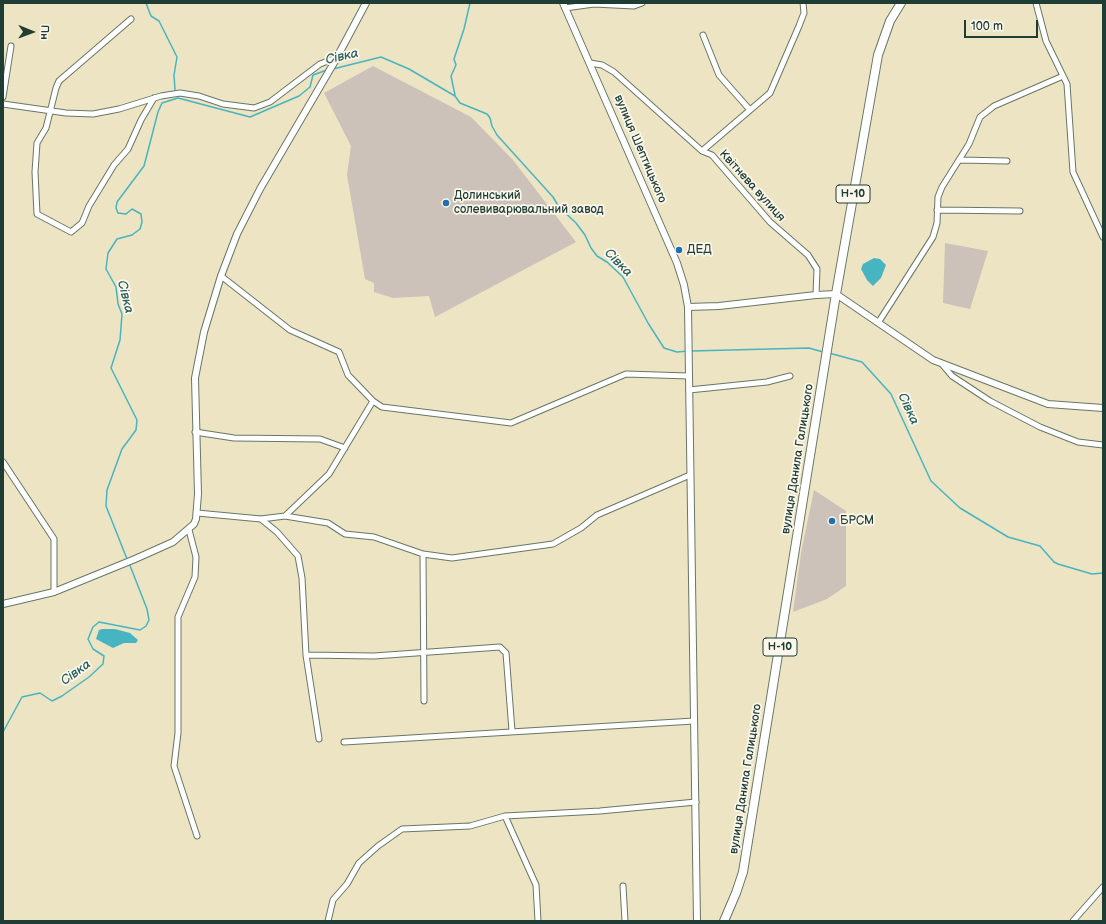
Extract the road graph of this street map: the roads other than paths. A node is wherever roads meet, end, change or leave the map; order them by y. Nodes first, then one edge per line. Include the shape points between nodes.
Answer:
1 (366, 3) edge
2 (642, 3) edge
3 (803, 3) edge
4 (901, 3) edge
5 (1036, 3) edge
6 (564, 6) edge
7 (131, 19) dead end
8 (702, 35) dead end
9 (11, 46) dead end
10 (335, 59) junction
11 (590, 63) junction
12 (1064, 76) junction
13 (3, 97) edge
14 (154, 98) junction
15 (3, 104) edge
16 (750, 110) junction
17 (51, 111) junction
18 (702, 151) junction
19 (960, 160) junction
20 (1007, 161) dead end
21 (938, 210) junction
22 (1020, 211) dead end
23 (1103, 236) edge
24 (221, 276) junction
25 (836, 294) junction
26 (816, 295) junction
27 (688, 307) junction
28 (878, 323) junction
29 (940, 362) junction
30 (689, 376) junction
31 (790, 376) dead end
32 (689, 390) junction
33 (373, 401) junction
34 (1103, 408) edge
35 (195, 432) junction
36 (1103, 445) edge
37 (345, 448) junction
38 (3, 462) edge
39 (690, 475) junction
40 (197, 513) junction
41 (285, 516) junction
42 (261, 519) junction
43 (190, 530) junction
44 (423, 554) junction
45 (54, 592) junction
46 (3, 604) edge
47 (423, 653) junction
48 (306, 655) junction
49 (424, 701) dead end
50 (694, 721) junction
51 (512, 731) junction
52 (319, 739) dead end
53 (344, 742) dead end
54 (696, 802) junction
55 (505, 816) junction
56 (197, 836) dead end
57 (623, 886) dead end
58 (1103, 887) edge
59 (328, 921) edge
60 (538, 921) edge
61 (624, 921) edge
62 (697, 921) edge
63 (724, 921) edge
64 (1073, 921) edge

1 - 10 street
2 - 6 street via 634,6
3 - 16 street via 804,13 770,93
4 - 25 main road, вулиця Данила Галицького / Н-10 via 890,20 878,55
5 - 12 street via 1046,41
6 - 11 street, вулиця Шептицького
7 - 17 street via 59,81
8 - 16 street via 719,75
9 - 13 street
10 - 14 street via 320,64 270,102 254,108 223,104 180,93
10 - 24 street via 260,189 237,234
11 - 18 street, Квітнева вулиця via 602,65 614,72
11 - 27 street, вулиця Шептицького via 677,263
12 - 19 street via 987,110 980,117
12 - 23 street via 1067,84 1073,172
14 - 17 street via 93,114
14 - 17 street via 128,149 114,165 89,206 82,223 71,232 37,214 37,143 46,128
15 - 17 street
16 - 18 street
18 - 26 street, Квітнева вулиця via 712,155 770,222 808,255 817,269
19 - 20 street
19 - 21 street via 942,187 938,197
21 - 22 street
21 - 28 street via 933,238
24 - 33 street via 290,330 339,352 348,375
24 - 35 street via 204,332 195,378
25 - 26 street
25 - 28 street
25 - 63 main road, вулиця Данила Галицького / Н-10 via 742,872
26 - 27 street
27 - 30 street, вулиця Шептицького
28 - 29 street via 933,360
29 - 34 street via 1048,404
29 - 36 street via 952,376 990,401 1034,424 1078,442
30 - 32 street, вулиця Шептицького
30 - 33 street via 626,374 511,423 382,407
31 - 32 street via 767,382
32 - 39 street, вулиця Шептицького
33 - 37 street
35 - 37 street via 234,438 320,439
35 - 40 street
37 - 41 street via 329,474
38 - 45 street via 54,539
39 - 44 street via 597,515 581,528 553,544 452,558
39 - 50 street, вулиця Шептицького
40 - 42 street
40 - 43 street
41 - 42 street
41 - 44 street via 328,523 345,534 374,537
42 - 48 street via 277,532 298,556 302,578
43 - 45 street via 173,542
43 - 56 street via 196,557 195,577 178,617 178,733 174,766
44 - 47 street
45 - 46 street
47 - 48 street via 374,656
47 - 49 street
47 - 51 street via 500,648 506,653
48 - 52 street
50 - 51 street
50 - 54 street, вулиця Шептицького
51 - 53 street
54 - 55 street
54 - 62 street, вулиця Шептицького
55 - 59 street via 470,826 402,829 359,863 347,884 333,900
55 - 60 street via 536,885
57 - 61 street
58 - 64 street

